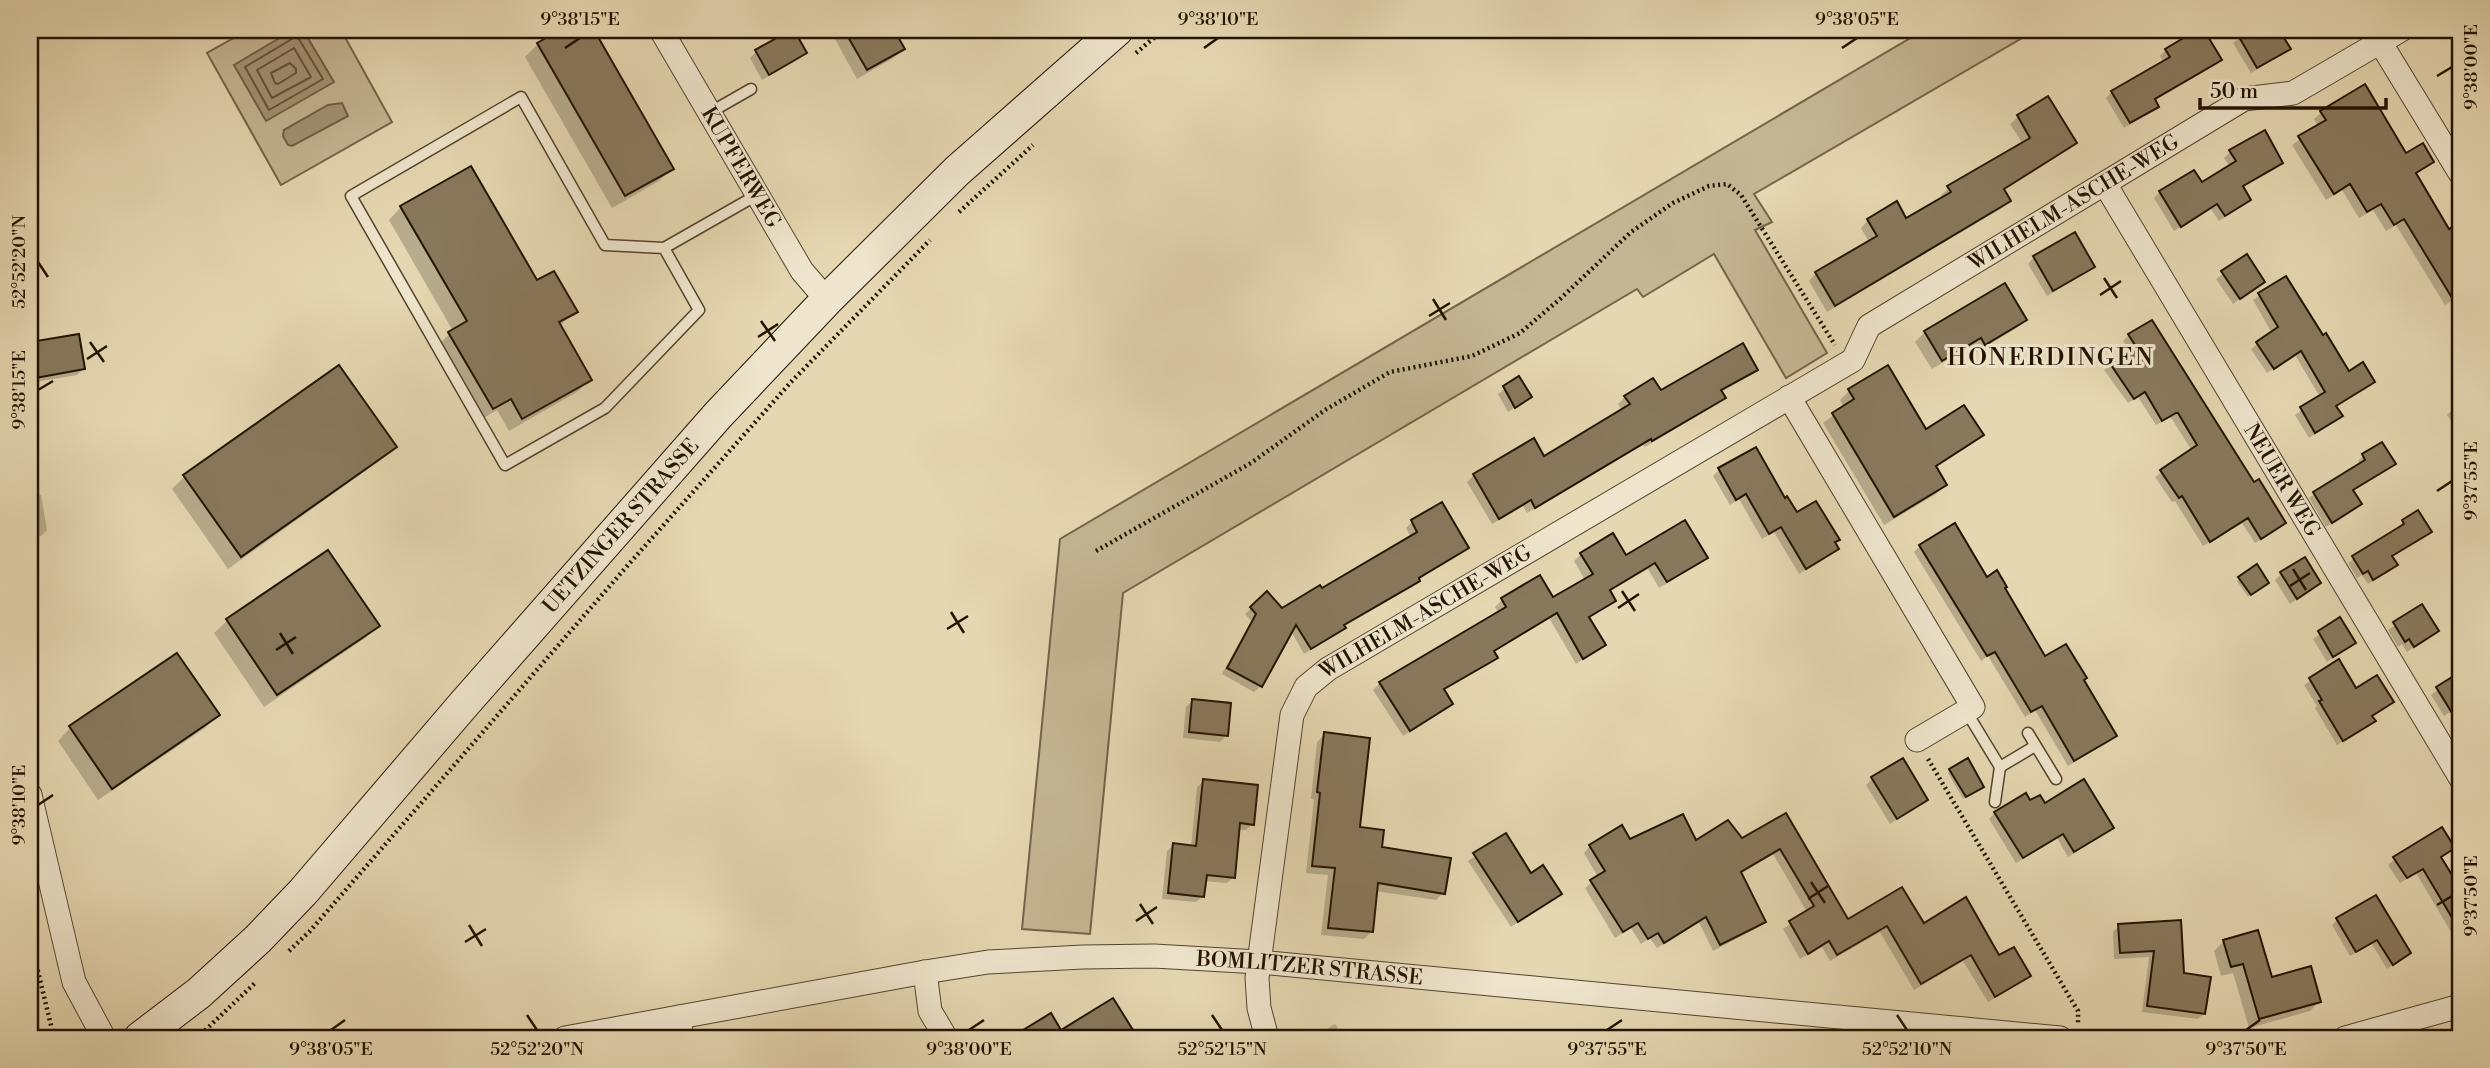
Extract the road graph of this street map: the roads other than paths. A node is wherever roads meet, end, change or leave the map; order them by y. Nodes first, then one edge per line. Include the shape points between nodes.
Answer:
1 (2401, 30) edge
2 (663, 31) edge
3 (1125, 42) edge
4 (2380, 42) junction
5 (751, 89) dead end
6 (709, 113) junction
7 (2460, 173) edge
8 (2105, 184) junction
9 (757, 195) junction
10 (664, 248) junction
11 (827, 300) junction
12 (1790, 397) junction
13 (1966, 711) junction
14 (2028, 733) dead end
15 (1917, 740) road end
16 (2035, 746) junction
17 (2000, 767) junction
18 (2460, 777) edge
19 (2056, 779) dead end
20 (30, 795) edge
21 (1995, 802) dead end
22 (1259, 962) junction
23 (926, 972) junction
24 (2460, 1006) edge
25 (681, 1028) edge
26 (2069, 1032) edge
27 (104, 1038) edge
28 (140, 1038) edge
29 (565, 1038) edge
30 (946, 1038) edge
31 (1267, 1038) edge
32 (2345, 1038) edge

1 - 4 street, WILHELM-ASCHE-WEG
2 - 6 street, KUPFERWEG
3 - 11 street, UETZINGER STRASSE via 957,171
4 - 7 street
4 - 8 street, WILHELM-ASCHE-WEG via 2293,93 2244,99
5 - 6 lane
6 - 9 street, KUPFERWEG
8 - 12 street, WILHELM-ASCHE-WEG via 1869,326 1853,360
8 - 18 street, NEUER WEG
9 - 10 lane
9 - 11 street, KUPFERWEG via 802,271
10 - 10 lane via 699,310 605,408 505,465 351,196 520,97 605,245
11 - 28 street, UETZINGER STRASSE via 718,415 303,892 209,984
12 - 13 street via 1973,707
12 - 22 street, WILHELM-ASCHE-WEG via 1328,669 1306,687 1292,715
13 - 15 street
13 - 17 lane
14 - 16 lane
16 - 17 lane
16 - 19 lane
17 - 21 lane
20 - 27 street via 75,982
22 - 23 street, BOMLITZER STRASSE via 1083,957 988,962
22 - 26 street, BOMLITZER STRASSE
22 - 31 street, WILHELM-ASCHE-WEG via 1259,1008
23 - 25 street, BOMLITZER STRASSE
23 - 30 street via 930,1011
24 - 32 street
25 - 29 street, BOMLITZER STRASSE

